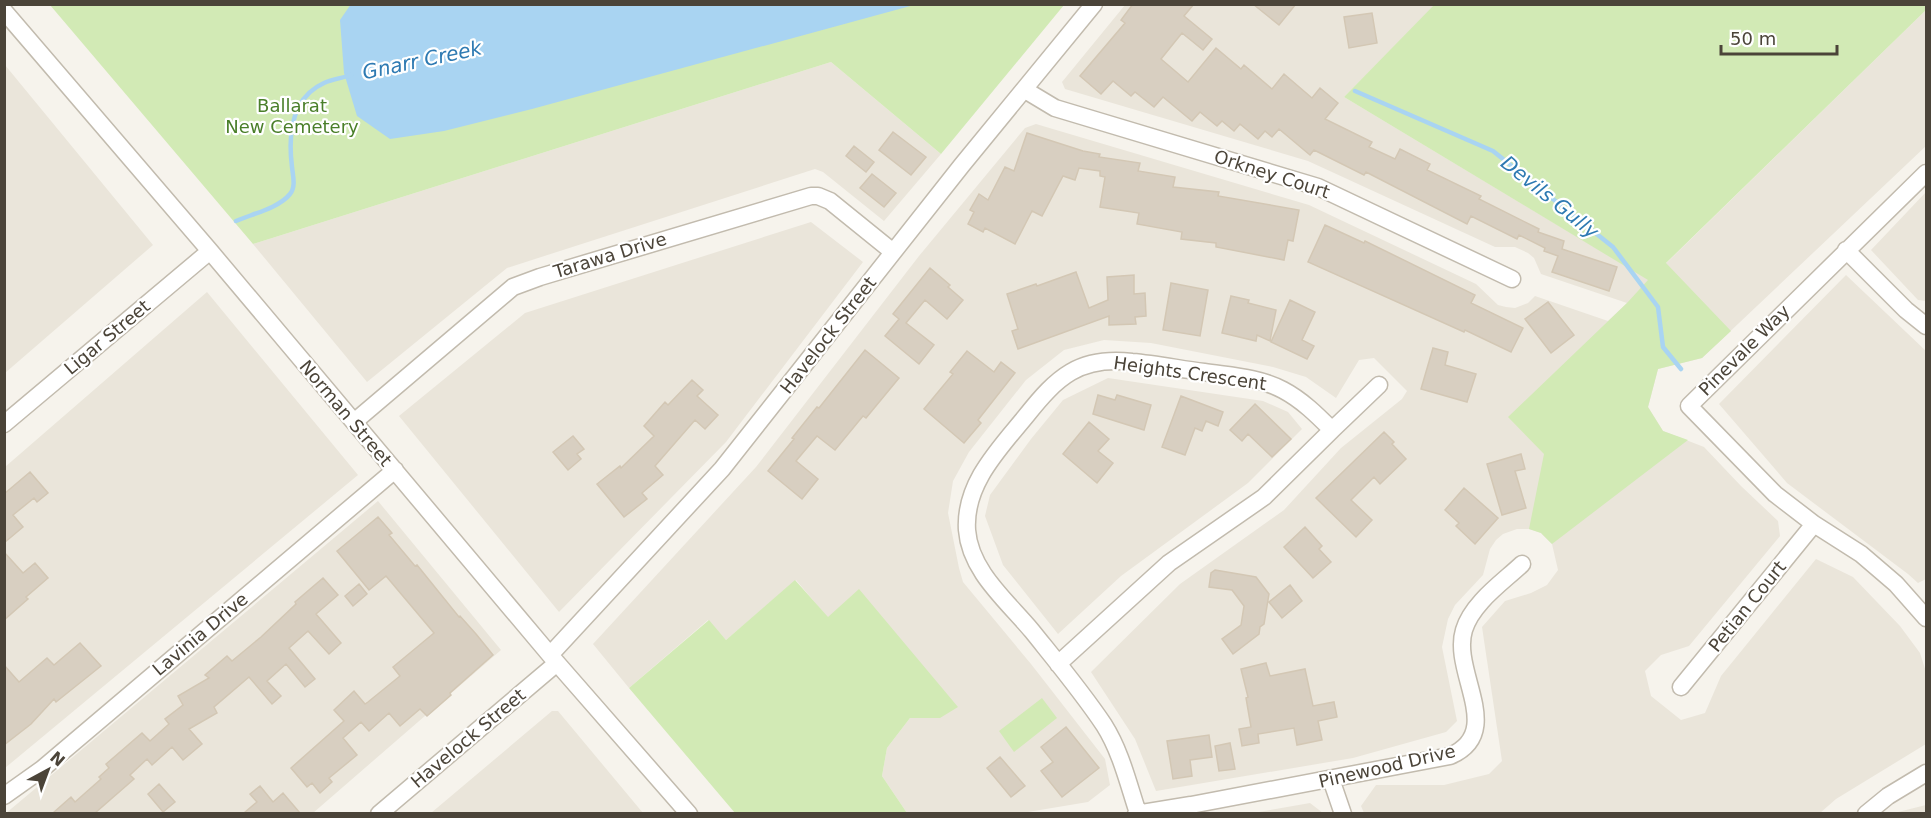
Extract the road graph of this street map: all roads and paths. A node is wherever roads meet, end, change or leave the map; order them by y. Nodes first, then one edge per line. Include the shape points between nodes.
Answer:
1 (1094, 4) edge
2 (4, 11) edge
3 (1025, 90) junction
4 (1926, 172) edge
5 (210, 250) junction
6 (1846, 250) junction
7 (893, 252) junction
8 (1512, 279) dead end
9 (1926, 326) edge
10 (1378, 385) dead end
11 (354, 422) junction
12 (4, 424) edge
13 (1332, 430) junction
14 (394, 470) junction
15 (1814, 524) junction
16 (1522, 564) dead end
17 (1926, 617) edge
18 (553, 659) junction
19 (1058, 664) junction
20 (1681, 687) dead end
21 (1926, 773) edge
22 (1331, 779) junction
23 (4, 796) edge
24 (379, 813) edge
25 (689, 813) edge
26 (1137, 813) edge
27 (1343, 813) edge
28 (1866, 813) edge

1 - 3 street, Havelock Street
2 - 5 street, Norman Street
3 - 7 street, Havelock Street
3 - 8 street, Orkney Court via 1055,108 1318,187
4 - 6 street, Pinevale Way
5 - 11 street, Norman Street
5 - 12 street, Ligar Street
6 - 9 street
6 - 15 street, Pinevale Way via 1689,406 1775,494
7 - 11 street, Tarawa Drive via 830,201 811,196 523,282
7 - 18 street, Havelock Street via 722,469
10 - 13 street
11 - 14 street, Norman Street
13 - 19 street via 1264,497 1154,575
13 - 19 street, Heights Crescent via 1289,393 1248,379 1109,360 1066,373 980,475 970,498 967,529 980,569
14 - 18 street, Norman Street
14 - 23 street, Lavinia Drive via 42,769
15 - 17 street, Pinevale Way via 1861,554
15 - 20 street, Petian Court
16 - 22 street, Pinewood Drive via 1476,609 1464,628 1462,650 1476,722 1464,749 1450,756
18 - 24 street, Havelock Street
18 - 25 street, Norman Street
19 - 26 street, Heights Crescent via 1112,738
21 - 28 street
22 - 26 street, Pinewood Drive
22 - 27 street

